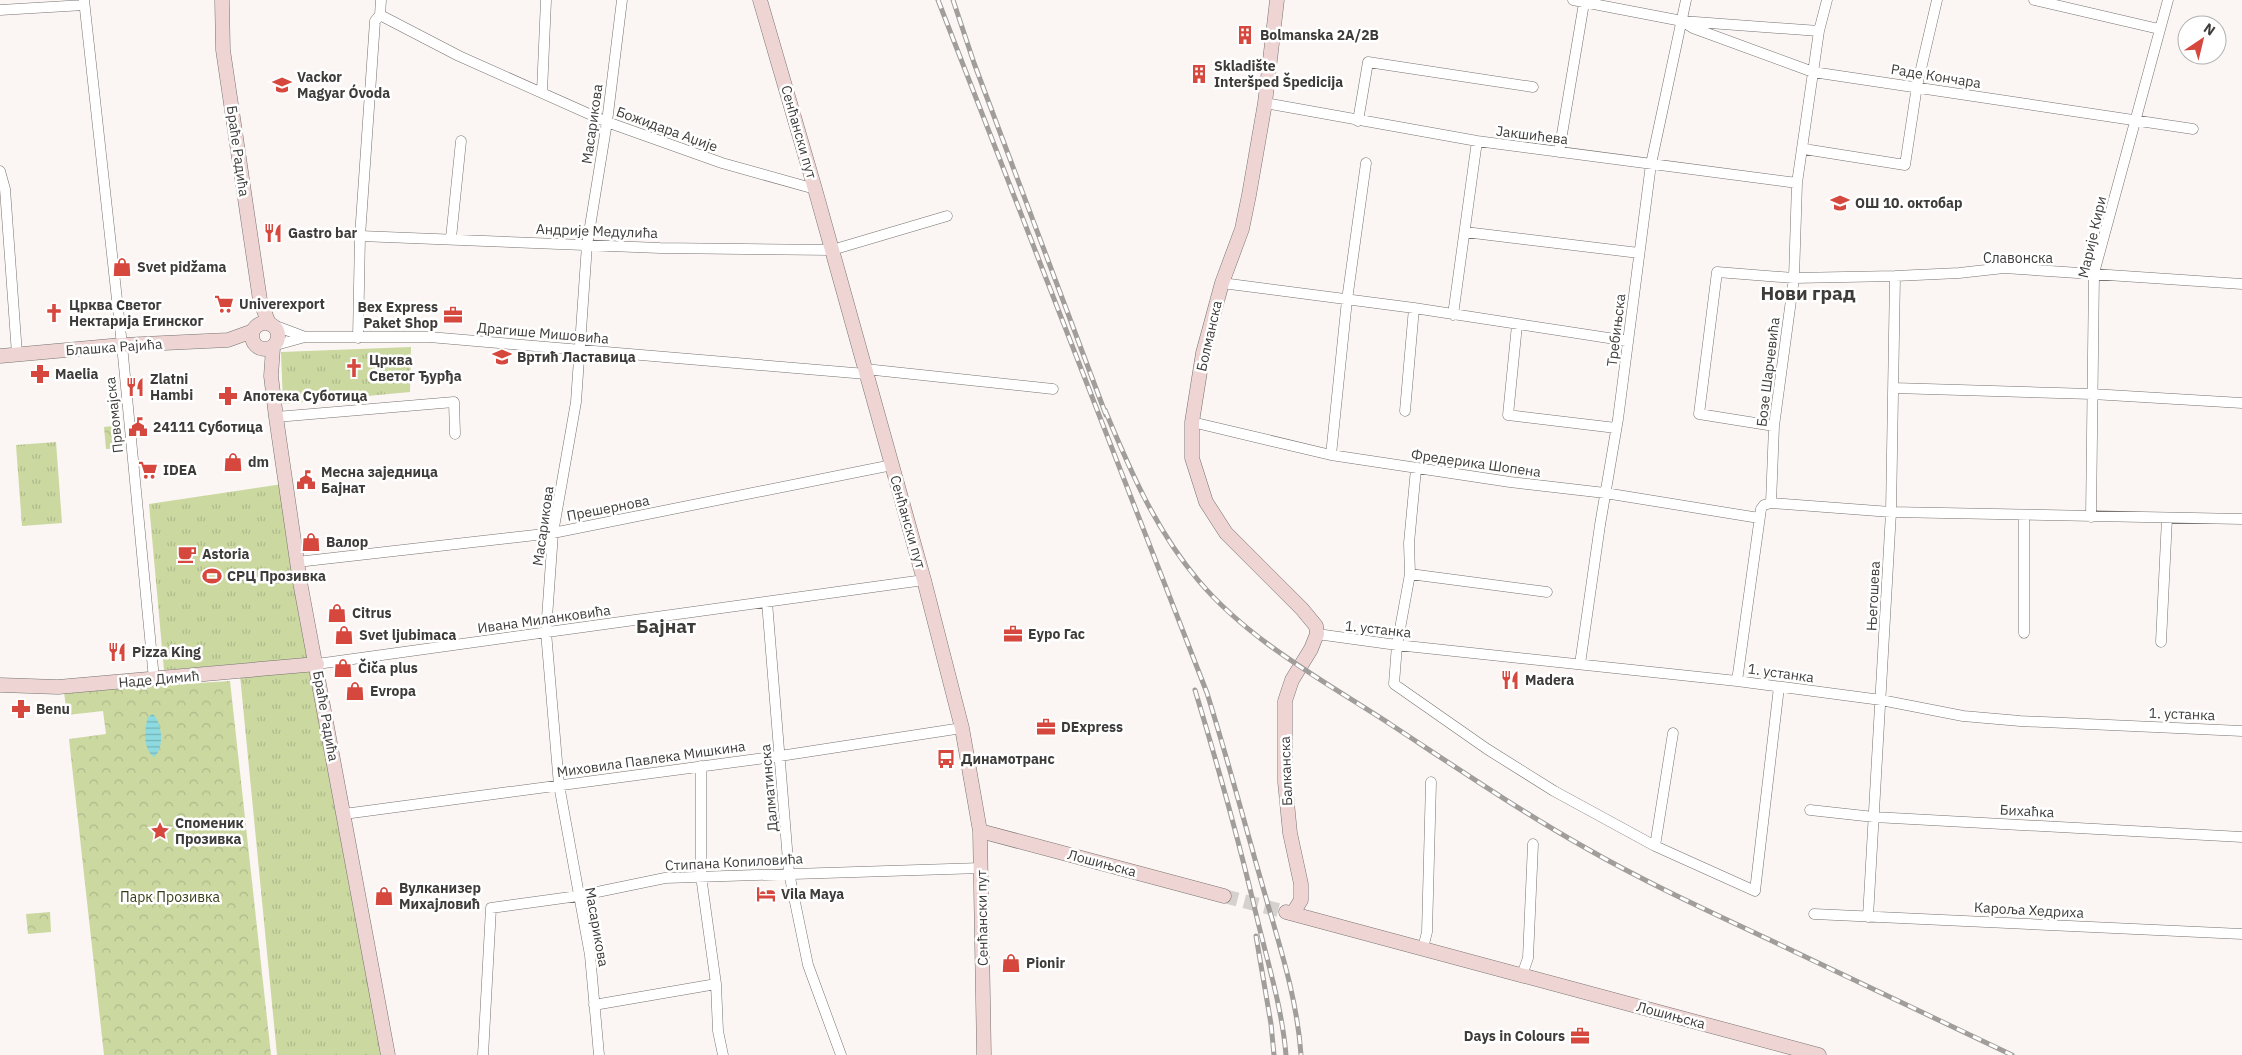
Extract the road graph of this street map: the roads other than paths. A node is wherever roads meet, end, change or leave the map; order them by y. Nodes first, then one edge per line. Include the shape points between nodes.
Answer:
1 (222, 0) edge
2 (380, 0) edge
3 (546, 0) edge
4 (622, 0) edge
5 (760, 0) edge
6 (1277, 0) edge
7 (1573, 0) edge
8 (1686, 0) edge
9 (1827, 0) edge
10 (1936, 0) edge
11 (2034, 0) edge
12 (2168, 0) edge
13 (84, 2) edge
14 (1584, 3) junction
15 (0, 10) edge
16 (380, 16) junction
17 (1682, 21) junction
18 (2160, 29) junction
19 (1819, 31) junction
20 (1813, 72) junction
21 (1917, 86) junction
22 (1533, 87) dead end
23 (542, 92) junction
24 (1265, 103) junction
25 (2137, 120) junction
26 (1358, 121) junction
27 (607, 122) junction
28 (2194, 129) dead end
29 (461, 141) dead end
30 (1477, 141) junction
31 (1804, 149) junction
32 (1559, 152) junction
33 (1366, 163) dead end
34 (1651, 164) junction
35 (0, 172) edge
36 (1797, 183) junction
37 (815, 189) junction
38 (947, 216) dead end
39 (1465, 232) junction
40 (360, 236) junction
41 (450, 238) junction
42 (587, 245) junction
43 (832, 250) junction
44 (1639, 253) junction
45 (2094, 273) junction
46 (1895, 276) junction
47 (1794, 278) junction
48 (1222, 283) junction
49 (2242, 284) edge
50 (1347, 300) junction
51 (1414, 308) junction
52 (1453, 315) junction
53 (1517, 325) junction
54 (263, 327) junction
55 (306, 337) junction
56 (358, 338) junction
57 (228, 340) junction
58 (1628, 341) junction
59 (122, 345) junction
60 (266, 347) junction
61 (579, 350) junction
62 (17, 354) junction
63 (0, 356) edge
64 (866, 372) junction
65 (1894, 388) junction
66 (1053, 389) dead end
67 (2092, 394) junction
68 (2242, 403) edge
69 (1405, 411) dead end
70 (276, 418) junction
71 (1192, 422) junction
72 (1774, 426) junction
73 (1616, 428) junction
74 (455, 434) dead end
75 (1331, 455) junction
76 (892, 465) junction
77 (1416, 468) junction
78 (1605, 493) junction
79 (1771, 503) junction
80 (1891, 512) junction
81 (2024, 515) junction
82 (2091, 517) junction
83 (1760, 518) junction
84 (2168, 518) junction
85 (2242, 519) edge
86 (553, 532) junction
87 (297, 562) junction
88 (1410, 574) junction
89 (924, 580) junction
90 (1547, 592) dead end
91 (767, 602) junction
92 (546, 632) junction
93 (2024, 633) dead end
94 (1317, 634) junction
95 (2161, 642) dead end
96 (1397, 645) junction
97 (317, 664) junction
98 (1580, 664) junction
99 (154, 679) junction
100 (1737, 681) junction
101 (0, 685) edge
102 (1779, 687) junction
103 (1881, 700) junction
104 (962, 728) junction
105 (2242, 731) edge
106 (1673, 733) dead end
107 (780, 756) junction
108 (701, 766) junction
109 (1431, 782) dead end
110 (559, 786) junction
111 (1810, 810) dead end
112 (344, 814) junction
113 (1874, 817) junction
114 (980, 831) junction
115 (2242, 837) edge
116 (1533, 844) dead end
117 (1656, 846) junction
118 (981, 868) junction
119 (790, 873) junction
120 (701, 876) junction
121 (578, 896) junction
122 (1224, 896) tunnel mouth
123 (1290, 913) joint
124 (1814, 914) dead end
125 (1868, 917) junction
126 (2242, 934) edge
127 (1423, 948) junction
128 (1522, 975) junction
129 (716, 984) junction
130 (594, 1005) junction
131 (388, 1055) edge
132 (483, 1055) edge
133 (599, 1055) edge
134 (724, 1055) edge
135 (841, 1055) edge
136 (984, 1055) edge
137 (1819, 1055) edge

1 - 54 street, Браће Радића via 223,50
2 - 16 street
3 - 23 street
4 - 27 street, Масарикова
5 - 37 street, Сенћански пут
6 - 24 street, Болманска
7 - 14 street, Раде Кончара
8 - 17 street, Требињска
9 - 19 street, Бозе Шарчевића
10 - 21 street
11 - 18 street
12 - 18 street, Марије Кири
13 - 15 street
13 - 59 street, Првомајска
14 - 17 street, Раде Кончара
14 - 32 street
16 - 23 street, Божидара Аџије via 459,56
16 - 40 street via 375,21
17 - 19 street, Раде Кончара
17 - 20 street, Раде Кончара via 1693,28
17 - 34 street, Требињска
18 - 25 street, Марије Кири
19 - 20 street, Бозе Шарчевића
20 - 21 street, Раде Кончара
20 - 31 street, Бозе Шарчевића
21 - 25 street, Раде Кончара
21 - 31 street via 1905,166
22 - 26 street via 1368,62
23 - 27 street, Божидара Аџије
24 - 26 street, Јакшићева
24 - 48 street, Болманска via 1242,229
25 - 28 street, Раде Кончара
25 - 45 street, Марије Кири
26 - 30 street, Јакшићева
27 - 37 street, Божидара Аџије via 722,163
27 - 42 street, Масарикова
29 - 41 street
30 - 32 street, Јакшићева
30 - 39 street
31 - 36 street, Бозе Шарчевића
32 - 34 street, Јакшићева
33 - 50 street
34 - 36 street, Јакшићева
34 - 44 street, Требињска
35 - 62 street via 5,189
36 - 47 street, Бозе Шарчевића
37 - 43 street, Сенћански пут
38 - 43 street, Андрије Медулића
39 - 44 street
39 - 52 street
40 - 41 street, Андрије Медулића
40 - 56 street
41 - 42 street, Андрије Медулића
42 - 43 street, Андрије Медулића
42 - 61 street, Масарикова
43 - 64 street, Сенћански пут
44 - 58 street, Требињска
45 - 46 street, Славонска via 2004,268
45 - 49 street, Славонска
45 - 67 street, Марије Кири
46 - 47 street, Славонска
46 - 65 street, Његошева
47 - 72 street, Бозе Шарчевића
47 - 72 street, Славонска via 1717,272 1699,414
48 - 50 street
48 - 71 street, Болманска via 1203,354
50 - 51 street
50 - 75 street
51 - 52 street
51 - 69 street
52 - 53 street
53 - 58 street
53 - 73 street via 1508,415
54 - 55 street, Драгише Мишовића
54 - 57 street, Блашка Рајића
54 - 60 street via 252,337
54 - 60 street via 278,332
55 - 56 street, Драгише Мишовића
55 - 60 street, Драгише Мишовића
56 - 61 street, Драгише Мишовића via 429,337
57 - 59 street, Блашка Рајића
57 - 60 street, Блашка Рајића
58 - 73 street, Требињска
59 - 62 street, Блашка Рајића
59 - 99 street, Првомајска
60 - 70 street, Браће Радића
61 - 64 street, Драгише Мишовића
61 - 86 street, Масарикова via 572,428
62 - 63 street, Блашка Рајића
64 - 66 street, Драгише Мишовића
64 - 76 street, Сенћански пут
65 - 67 street
65 - 80 street, Његошева
67 - 68 street
67 - 82 street, Марије Кири
70 - 74 street via 454,402
70 - 87 street, Браће Радића
71 - 75 street, Фредерика Шопена
71 - 94 street, Болманска via 1192,458 1206,502 1226,533 1311,618
72 - 79 street, Бозе Шарчевића
73 - 78 street, Требињска
75 - 77 street, Фредерика Шопена
76 - 86 street, Прешернова
76 - 89 street, Сенћански пут
77 - 78 street, Фредерика Шопена
77 - 88 street via 1409,544
78 - 83 street, Фредерика Шопена
78 - 98 street, Требињска
79 - 80 street
79 - 83 street via 1764,505
80 - 81 street
80 - 103 street, Његошева
81 - 82 street
81 - 93 street
82 - 84 street
83 - 100 street
84 - 85 street
84 - 95 street
86 - 87 street, Прешернова
86 - 92 street, Масарикова
87 - 97 street, Браће Радића
88 - 90 street
88 - 96 street
89 - 91 street, Ивана Миланковића
89 - 104 street, Сенћански пут
91 - 92 street, Ивана Миланковића
91 - 107 street, Далматинска
92 - 97 street, Ивана Миланковића
92 - 110 street, Масарикова
94 - 96 street, 1. устанка
94 - 123 street, Балканска via 1284,701 1285,782 1290,833 1301,884 1301,900
96 - 98 street, 1. устанка
96 - 117 street via 1394,684 1529,775
97 - 99 street, Наде Димић
97 - 112 street, Браће Радића
98 - 100 street, 1. устанка
99 - 101 street, Наде Димић via 58,687
100 - 102 street, 1. устанка
102 - 103 street, 1. устанка
102 - 117 street via 1755,891
103 - 105 street, 1. устанка via 1963,716 2020,721
103 - 113 street, Његошева
104 - 107 street, Миховила Павлека Мишкина
104 - 114 street, Сенћански пут
106 - 117 street
107 - 108 street, Миховила Павлека Мишкина
107 - 119 street, Далматинска
108 - 110 street, Миховила Павлека Мишкина
108 - 120 street
109 - 127 street via 1427,932
110 - 112 street, Миховила Павлека Мишкина
110 - 121 street, Масарикова
111 - 113 street, Бихаћка
112 - 131 street, Браће Радића
113 - 115 street, Бихаћка
113 - 125 street, Његошева
114 - 118 street, Сенћански пут
114 - 122 street, Лошињска
116 - 128 street via 1528,958
118 - 119 street, Стипана Копиловића
118 - 136 street, Сенћански пут
119 - 120 street, Стипана Копиловића
119 - 135 street, Далматинска via 808,965
120 - 121 street, Стипана Копиловића via 665,878
120 - 129 street
121 - 130 street, Масарикова via 590,956
121 - 132 street, Стипана Копиловића via 491,908
123 - 127 street, Лошињска
124 - 125 street, Кароља Хедриха
125 - 126 street, Кароља Хедриха
127 - 128 street, Лошињска
128 - 137 street, Лошињска
129 - 130 street
129 - 134 street via 718,1031
130 - 133 street, Масарикова

